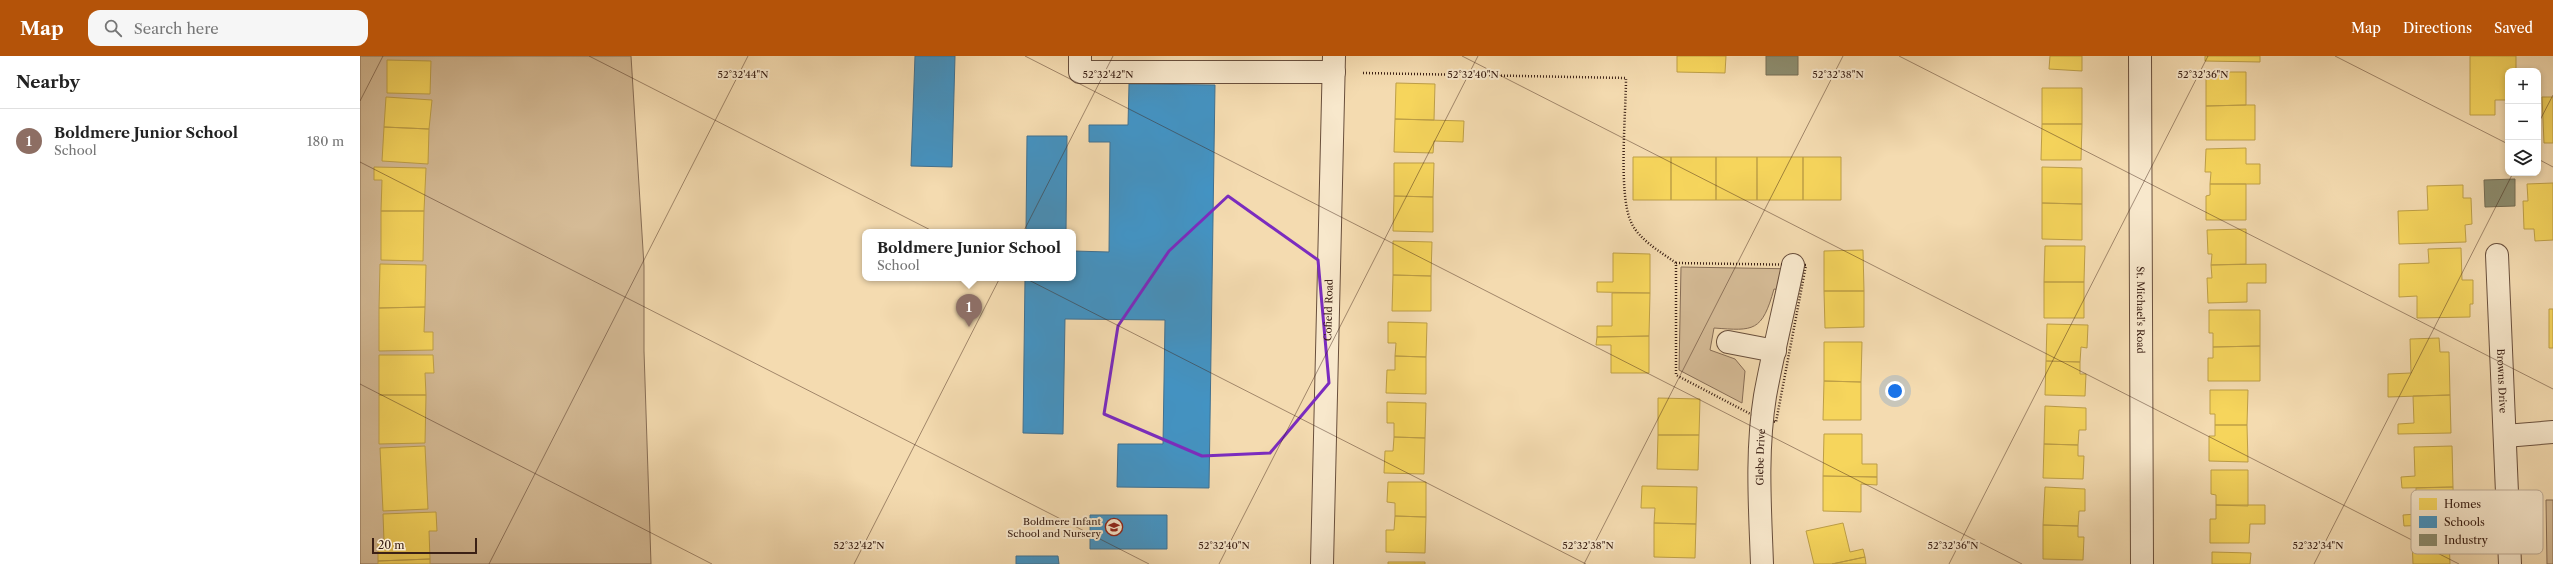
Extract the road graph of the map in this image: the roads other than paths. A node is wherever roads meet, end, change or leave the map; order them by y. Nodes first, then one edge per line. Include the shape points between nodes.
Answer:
1 (1080, 56) edge
2 (2140, 56) edge
3 (1334, 64) edge
4 (2497, 255) dead end
5 (1793, 265) dead end
6 (1728, 342) dead end
7 (1775, 351) junction
8 (2553, 432) edge
9 (2505, 436) junction
10 (2507, 490) edge
11 (2510, 554) edge
12 (1322, 564) edge
13 (1762, 564) edge
14 (2142, 564) edge
15 (2510, 564) edge

1 - 3 street via 1080,72
2 - 14 street, St. Michael's Road
3 - 12 street, Cofield Road
4 - 9 street, Browns Drive
5 - 7 street, Glebe Drive
6 - 7 street
7 - 13 street, Glebe Drive via 1765,396 1758,473
8 - 9 street
9 - 10 street, Browns Drive
11 - 15 street, Browns Drive

